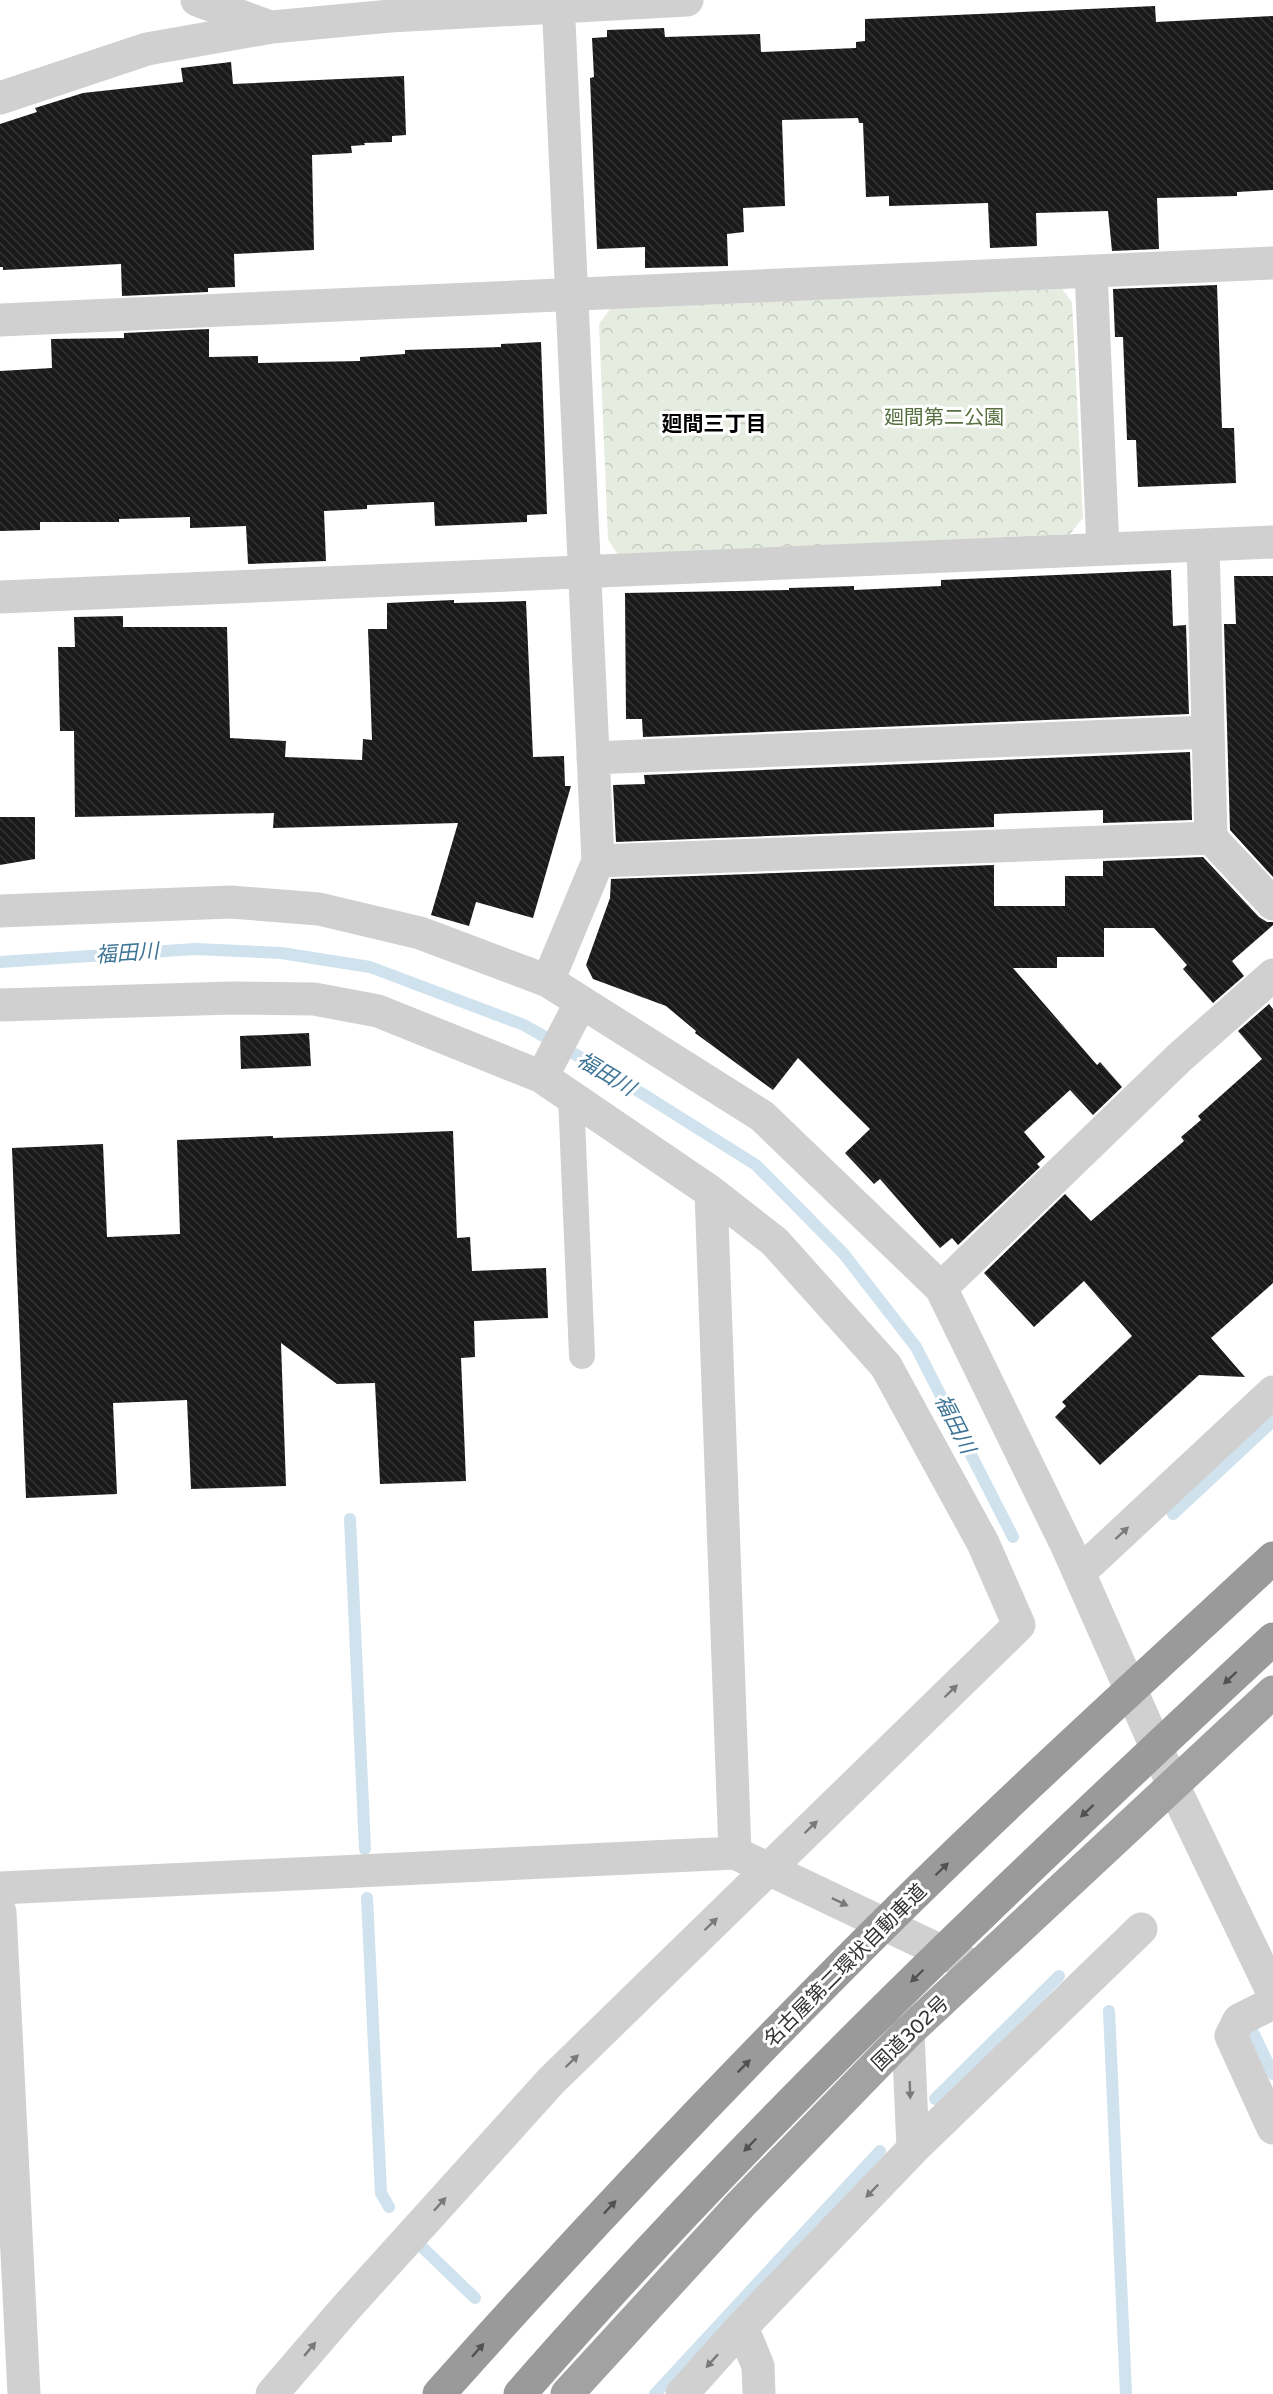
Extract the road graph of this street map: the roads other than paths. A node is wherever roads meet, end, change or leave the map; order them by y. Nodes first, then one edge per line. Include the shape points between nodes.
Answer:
1 (197, 0) edge
2 (687, 0) edge
3 (559, 3) edge
4 (272, 27) junction
5 (0, 98) edge
6 (1273, 262) edge
7 (1091, 271) junction
8 (572, 294) junction
9 (0, 320) edge
10 (1273, 542) edge
11 (1203, 545) junction
12 (1103, 549) junction
13 (585, 572) junction
14 (0, 597) edge
15 (1208, 732) junction
16 (593, 758) junction
17 (1211, 838) junction
18 (598, 861) junction
19 (1273, 904) edge
20 (0, 911) edge
21 (1273, 975) edge
22 (548, 981) junction
23 (0, 1005) edge
24 (578, 1009) junction
25 (546, 1069) junction
26 (570, 1096) junction
27 (711, 1192) junction
28 (941, 1288) junction
29 (582, 1356) dead end
30 (1273, 1392) edge
31 (1273, 1558) edge
32 (1079, 1573) junction
33 (1273, 1639) edge
34 (1273, 1692) edge
35 (1173, 1785) junction
36 (735, 1853) junction
37 (769, 1868) junction
38 (0, 1888) edge
39 (0, 1912) edge
40 (1141, 1929) dead end
41 (977, 1968) junction
42 (1273, 1993) edge
43 (1273, 2003) edge
44 (908, 2032) junction
45 (1273, 2128) edge
46 (913, 2149) junction
47 (742, 2327) junction
48 (24, 2394) edge
49 (272, 2394) edge
50 (439, 2394) edge
51 (520, 2394) edge
52 (567, 2394) edge
53 (682, 2394) edge
54 (759, 2394) edge

1 - 4 street
2 - 3 street
3 - 4 street
3 - 8 street
4 - 5 street via 147,49
6 - 7 street
7 - 8 street
7 - 12 street
8 - 9 street
8 - 13 street
10 - 11 street
11 - 12 street
11 - 15 street
12 - 13 street
13 - 14 street
13 - 16 street
15 - 16 street
15 - 17 street
16 - 18 street
17 - 18 street
17 - 19 street
18 - 22 street
20 - 22 street via 231,902 319,909 420,933
21 - 28 street via 1179,1058
22 - 24 street
23 - 25 street via 314,999 378,1011
24 - 25 street
24 - 28 street via 762,1116
25 - 26 street
26 - 27 street
26 - 29 lane
27 - 36 street
37 -> 27 street via 1019,1625 983,1543 886,1366 775,1242
28 - 32 street
32 -> 30 street
50 -> 31 highway, 名古屋第二環状自動車道, bridge via 690,2121 868,1940
32 - 35 street
33 -> 51 highway, bridge via 1072,1825 901,1991 731,2165
34 - 35 highway, 国道302号
35 - 41 highway, 国道302号
35 - 42 street
36 - 37 street
36 - 38 street
37 -> 41 street
49 -> 37 street via 551,2081
39 - 48 street
40 - 46 street
41 - 44 highway, 国道302号
43 - 45 street via 1239,2020 1231,2036
44 -> 46 street
44 - 52 highway, 国道302号 via 741,2204
46 -> 47 street
47 -> 53 street
47 - 54 street via 758,2366

